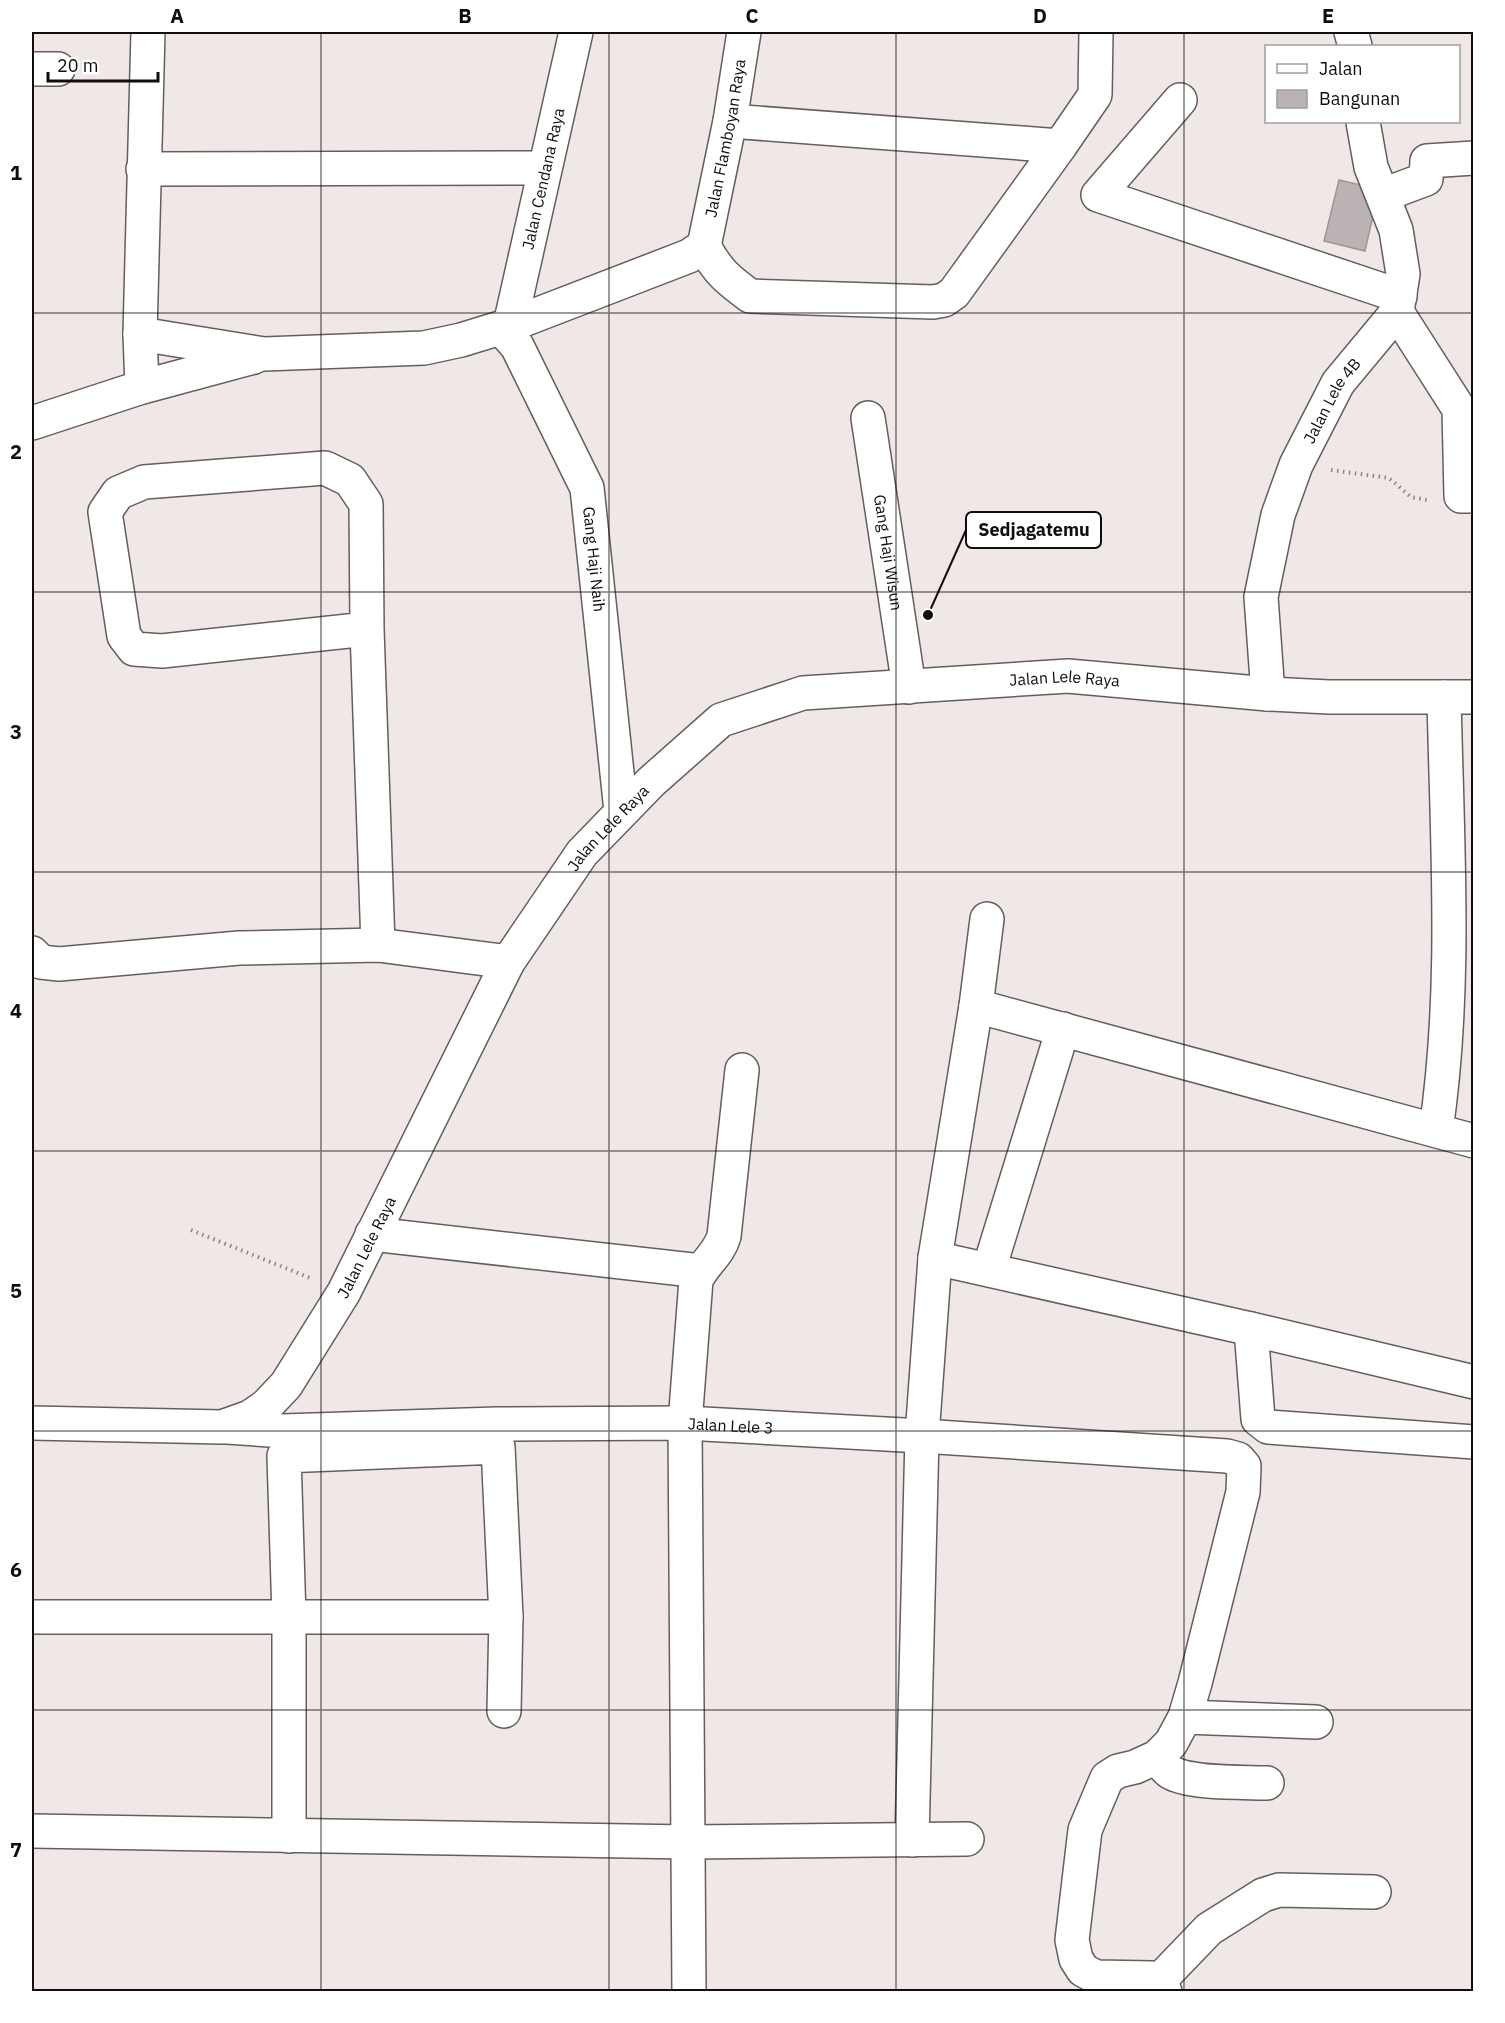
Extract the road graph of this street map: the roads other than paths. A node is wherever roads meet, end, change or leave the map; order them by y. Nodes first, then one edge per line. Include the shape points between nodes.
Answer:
1 (148, 32) edge
2 (576, 32) edge
3 (744, 32) edge
4 (1095, 32) edge
5 (1180, 100) dead end
6 (730, 120) junction
7 (1363, 123) edge
8 (1060, 146) junction
9 (1473, 158) edge
10 (143, 168) junction
11 (544, 168) junction
12 (1383, 195) junction
13 (704, 246) junction
14 (1398, 304) junction
15 (505, 326) junction
16 (140, 334) junction
17 (264, 354) junction
18 (142, 387) junction
19 (868, 418) dead end
20 (32, 423) edge
21 (1467, 496) edge
22 (367, 629) junction
23 (909, 687) junction
24 (1268, 694) junction
25 (1459, 697) edge
26 (621, 811) junction
27 (987, 919) dead end
28 (378, 945) junction
29 (32, 954) edge
30 (508, 962) junction
31 (976, 1006) junction
32 (1063, 1029) junction
33 (742, 1070) dead end
34 (1436, 1130) junction
35 (1473, 1141) edge
36 (372, 1234) junction
37 (935, 1258) junction
38 (989, 1269) junction
39 (700, 1270) junction
40 (1251, 1329) junction
41 (1473, 1382) edge
42 (32, 1423) edge
43 (685, 1423) junction
44 (222, 1427) junction
45 (922, 1436) junction
46 (1473, 1442) edge
47 (32, 1617) edge
48 (289, 1617) junction
49 (506, 1617) junction
50 (504, 1711) dead end
51 (1185, 1716) junction
52 (1316, 1722) dead end
53 (1157, 1757) junction
54 (1267, 1783) dead end
55 (32, 1831) edge
56 (289, 1836) junction
57 (967, 1839) dead end
58 (912, 1840) junction
59 (688, 1842) junction
60 (1374, 1892) dead end
61 (1162, 1986) edge
62 (689, 1992) edge

1 - 10 street
2 - 11 street, Jalan Cendana Raya
3 - 6 street, Jalan Flamboyan Raya
4 - 8 street via 1095,95
5 - 14 street via 1098,195
6 - 8 street
6 - 13 street, Jalan Flamboyan Raya
7 - 12 street via 1371,167
8 - 13 street via 954,293 944,300 750,296 726,279
9 - 12 street via 1427,161 1426,179
10 - 11 street
10 - 16 street
11 - 15 street, Jalan Cendana Raya
12 - 14 street via 1396,230 1403,274
13 - 15 street via 689,256
14 - 21 street via 1459,409
14 - 24 street, Jalan Lele 4B via 1338,383 1296,465 1278,515 1261,597
15 - 17 street via 424,348
15 - 26 street, Gang Haji Naih via 587,488
16 - 17 street
16 - 18 street
17 - 18 street
18 - 20 street
19 - 23 street, Gang Haji Wisun
22 - 22 street via 366,504 350,480 325,468 144,482 118,493 105,512 124,636 134,649 162,651
22 - 28 street
23 - 24 street, Jalan Lele Raya via 1068,676
23 - 26 street, Jalan Lele Raya via 803,693 721,720
24 - 25 street, Jalan Lele Raya
25 - 34 street via 1444,1077
26 - 30 street, Jalan Lele Raya via 582,853
27 - 31 street
28 - 29 street via 238,948 59,964 40,962
28 - 30 street
30 - 36 street, Jalan Lele Raya
31 - 32 street
31 - 37 street
32 - 34 street
32 - 38 street
33 - 39 street via 724,1236 718,1253
34 - 35 street
36 - 39 street
36 - 44 street, Jalan Lele Raya via 344,1292 286,1385 250,1417
37 - 38 street
37 - 45 street
38 - 40 street
39 - 43 street via 696,1280
40 - 41 street
40 - 46 street via 1258,1419 1268,1427
42 - 44 street, Jalan Lele Raya
43 - 44 street, Jalan Lele 3 via 283,1431
43 - 45 street, Jalan Lele 3
43 - 59 street
45 - 51 street, Jalan Lele 3 via 1238,1459 1244,1466 1242,1492
45 - 58 street
47 - 48 street
48 - 49 street
48 - 49 street via 284,1456 498,1447
48 - 56 street
49 - 50 street
51 - 52 street
51 - 53 street via 1171,1743
53 - 54 street via 1170,1772 1184,1776
53 - 61 street via 1118,1771 1101,1788 1085,1830 1072,1940 1083,1970 1096,1977 1152,1978
55 - 56 street
56 - 59 street
57 - 58 street
58 - 59 street
59 - 62 street
60 - 61 street via 1279,1890 1263,1895 1209,1929

